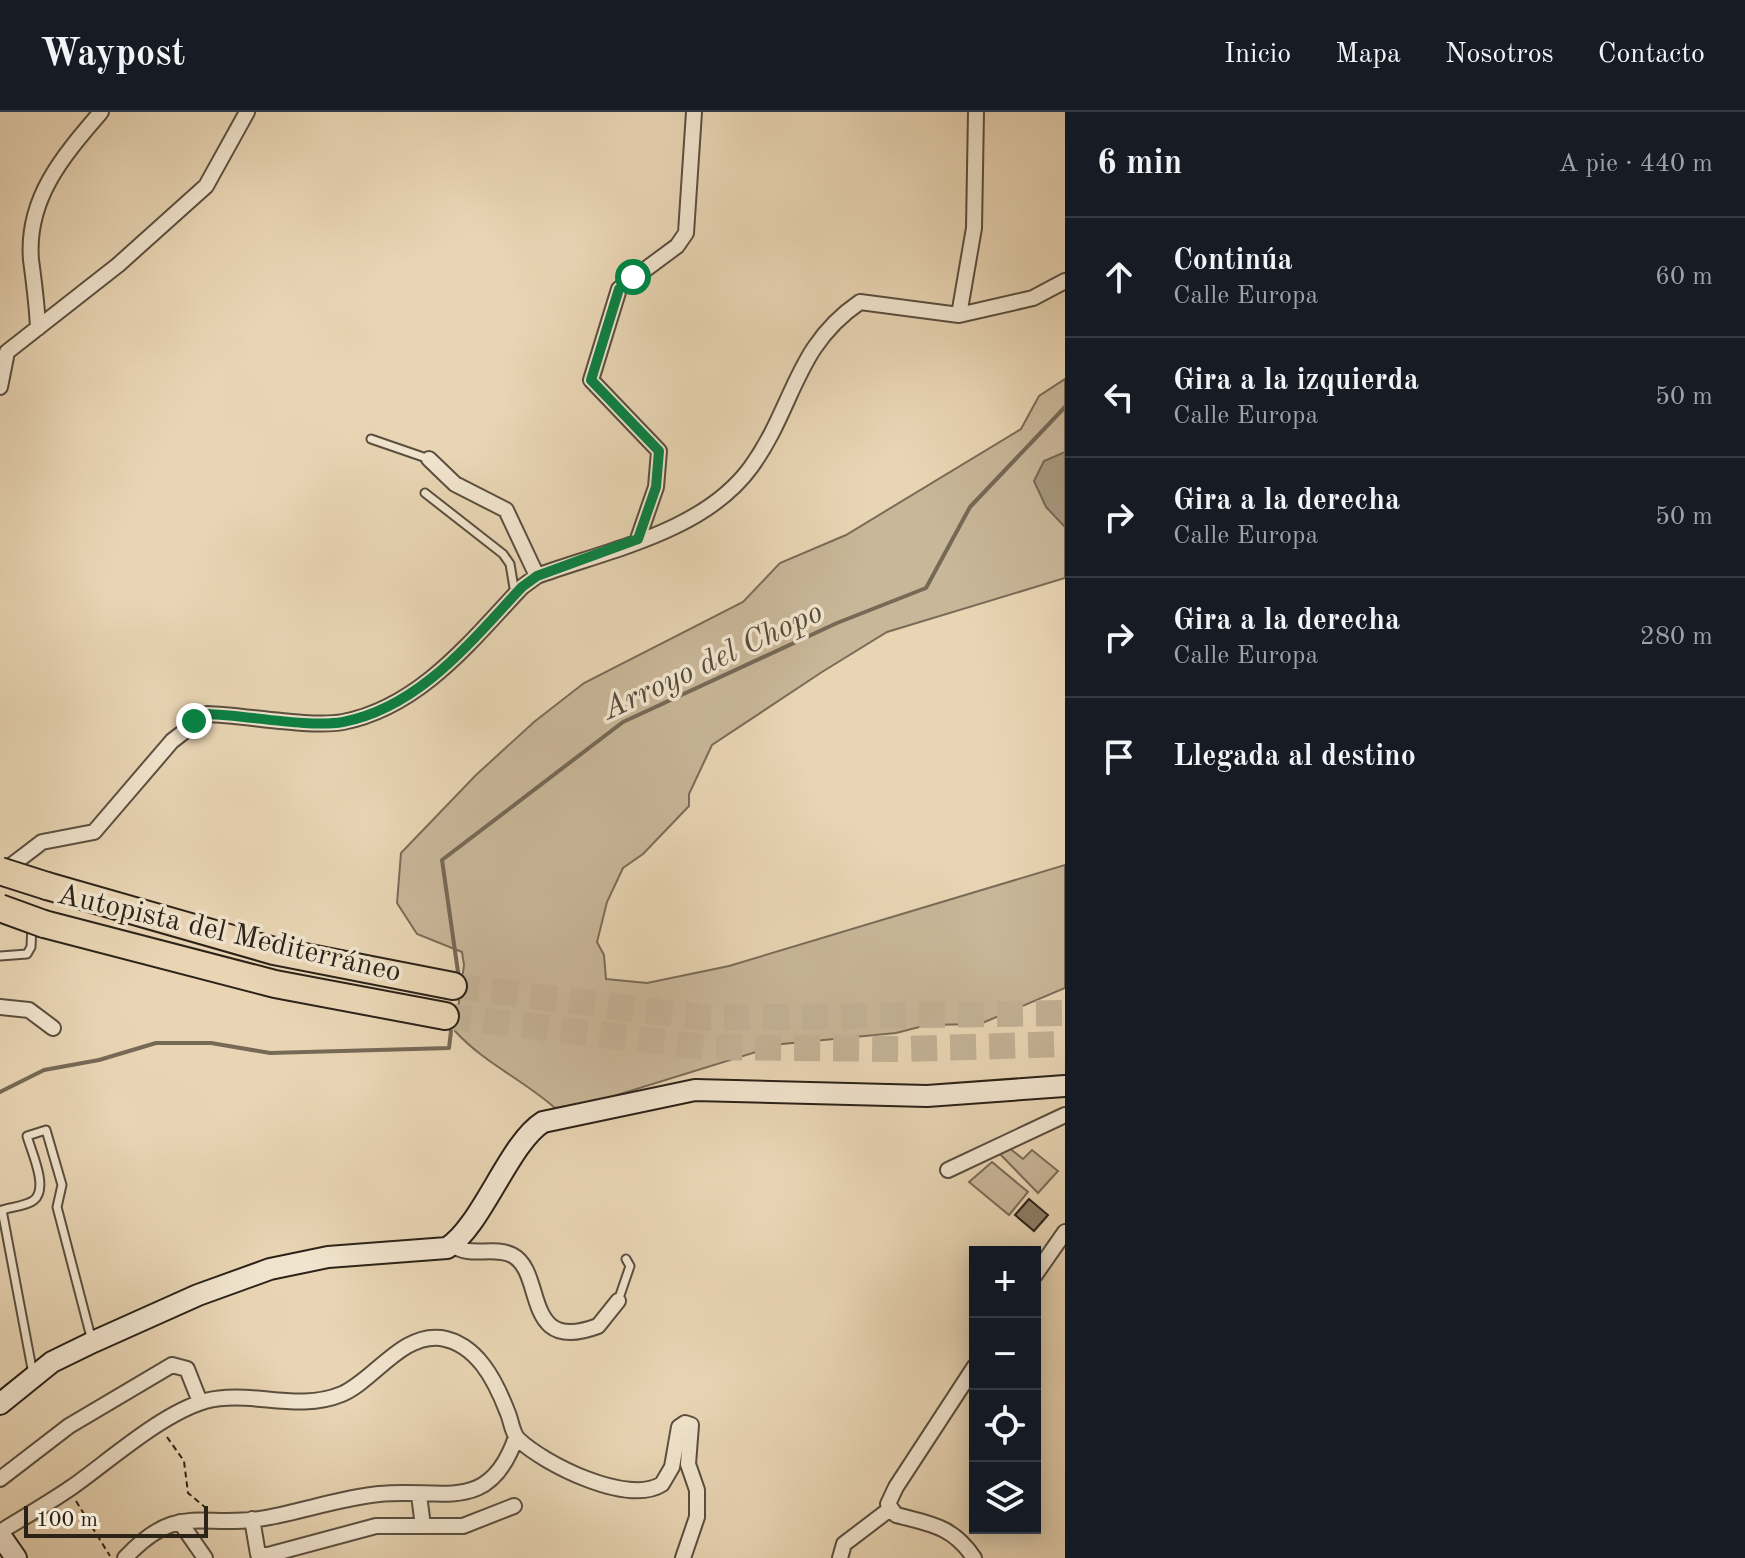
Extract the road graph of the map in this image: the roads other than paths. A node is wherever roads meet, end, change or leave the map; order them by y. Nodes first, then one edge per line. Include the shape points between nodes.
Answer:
1 (101, 112) edge
2 (247, 112) edge
3 (694, 112) edge
4 (976, 112) edge
5 (1065, 281) edge
6 (959, 315) junction
7 (38, 328) junction
8 (4, 350) edge
9 (1, 377) edge
10 (371, 439) dead end
11 (429, 459) joint
12 (425, 493) dead end
13 (638, 539) junction
14 (537, 576) junction
15 (515, 594) junction
16 (0, 872) edge
17 (0, 908) edge
18 (36, 918) junction
19 (0, 956) edge
20 (453, 986) tunnel mouth
21 (0, 1007) edge
22 (445, 1016) tunnel mouth
23 (53, 1028) dead end
24 (1065, 1086) edge
25 (1065, 1115) edge
26 (948, 1170) dead end
27 (1065, 1232) edge
28 (452, 1245) junction
29 (626, 1259) dead end
30 (1041, 1266) edge
31 (618, 1301) joint
32 (93, 1342) junction
33 (969, 1375) edge
34 (33, 1376) junction
35 (200, 1402) junction
36 (0, 1404) edge
37 (516, 1437) junction
38 (0, 1479) edge
39 (419, 1495) junction
40 (514, 1506) dead end
41 (890, 1509) junction
42 (252, 1519) junction
43 (180, 1522) junction
44 (423, 1526) junction
45 (0, 1534) edge
46 (258, 1556) edge
47 (16, 1558) edge
48 (125, 1558) edge
49 (205, 1558) edge
50 (683, 1558) edge
51 (840, 1558) edge
52 (974, 1558) edge

1 - 7 street via 52,174 37,203 31,258
2 - 7 street via 206,186
3 - 13 street via 686,233 677,246 619,289 591,380 659,451 656,487
4 - 6 street via 974,228
5 - 6 street via 1033,298
6 - 13 street via 860,302 838,317 803,361 781,417 735,486 707,509
7 - 8 street
8 - 9 street
10 - 11 lane
11 - 14 street via 455,484 506,510
12 - 15 lane via 503,554
13 - 14 street
14 - 15 street
15 - 16 street via 437,675 398,700 341,723 207,714 172,741 94,832 42,842
16 - 20 highway, Autopista del Mediterráneo, bridge via 274,951
17 - 18 highway, Autopista del Mediterráneo, bridge
18 - 19 lane via 29,951 19,957
18 - 22 highway, Autopista del Mediterráneo via 275,984
21 - 23 street via 29,1010
24 - 28 street via 927,1096 695,1090 543,1122
25 - 26 street
27 - 30 street
28 - 31 street via 460,1251 499,1252 520,1260 538,1312 554,1326 598,1326
28 - 32 street via 328,1257 270,1269
29 - 31 lane via 630,1266
32 - 34 street
32 - 34 lane via 57,1207 62,1185 46,1130 27,1136 40,1185 37,1195 2,1210
33 - 41 street via 888,1500
34 - 36 street
35 - 37 street via 245,1396 279,1402 325,1400 354,1388 411,1344 439,1338 457,1343 481,1362
35 - 38 street via 187,1369 172,1365 69,1426
35 - 45 street
37 - 39 street via 501,1472 486,1483 456,1493
37 - 50 street via 572,1473 628,1490 662,1484 672,1467 679,1427 691,1425 688,1464 697,1490 697,1517
39 - 42 street via 356,1497
39 - 44 street
40 - 44 street via 463,1526
41 - 51 street via 844,1544
41 - 52 street via 900,1517 933,1522 950,1531
42 - 43 street
42 - 46 street
43 - 48 street via 159,1529
43 - 49 street
44 - 46 street via 376,1526
45 - 47 street

